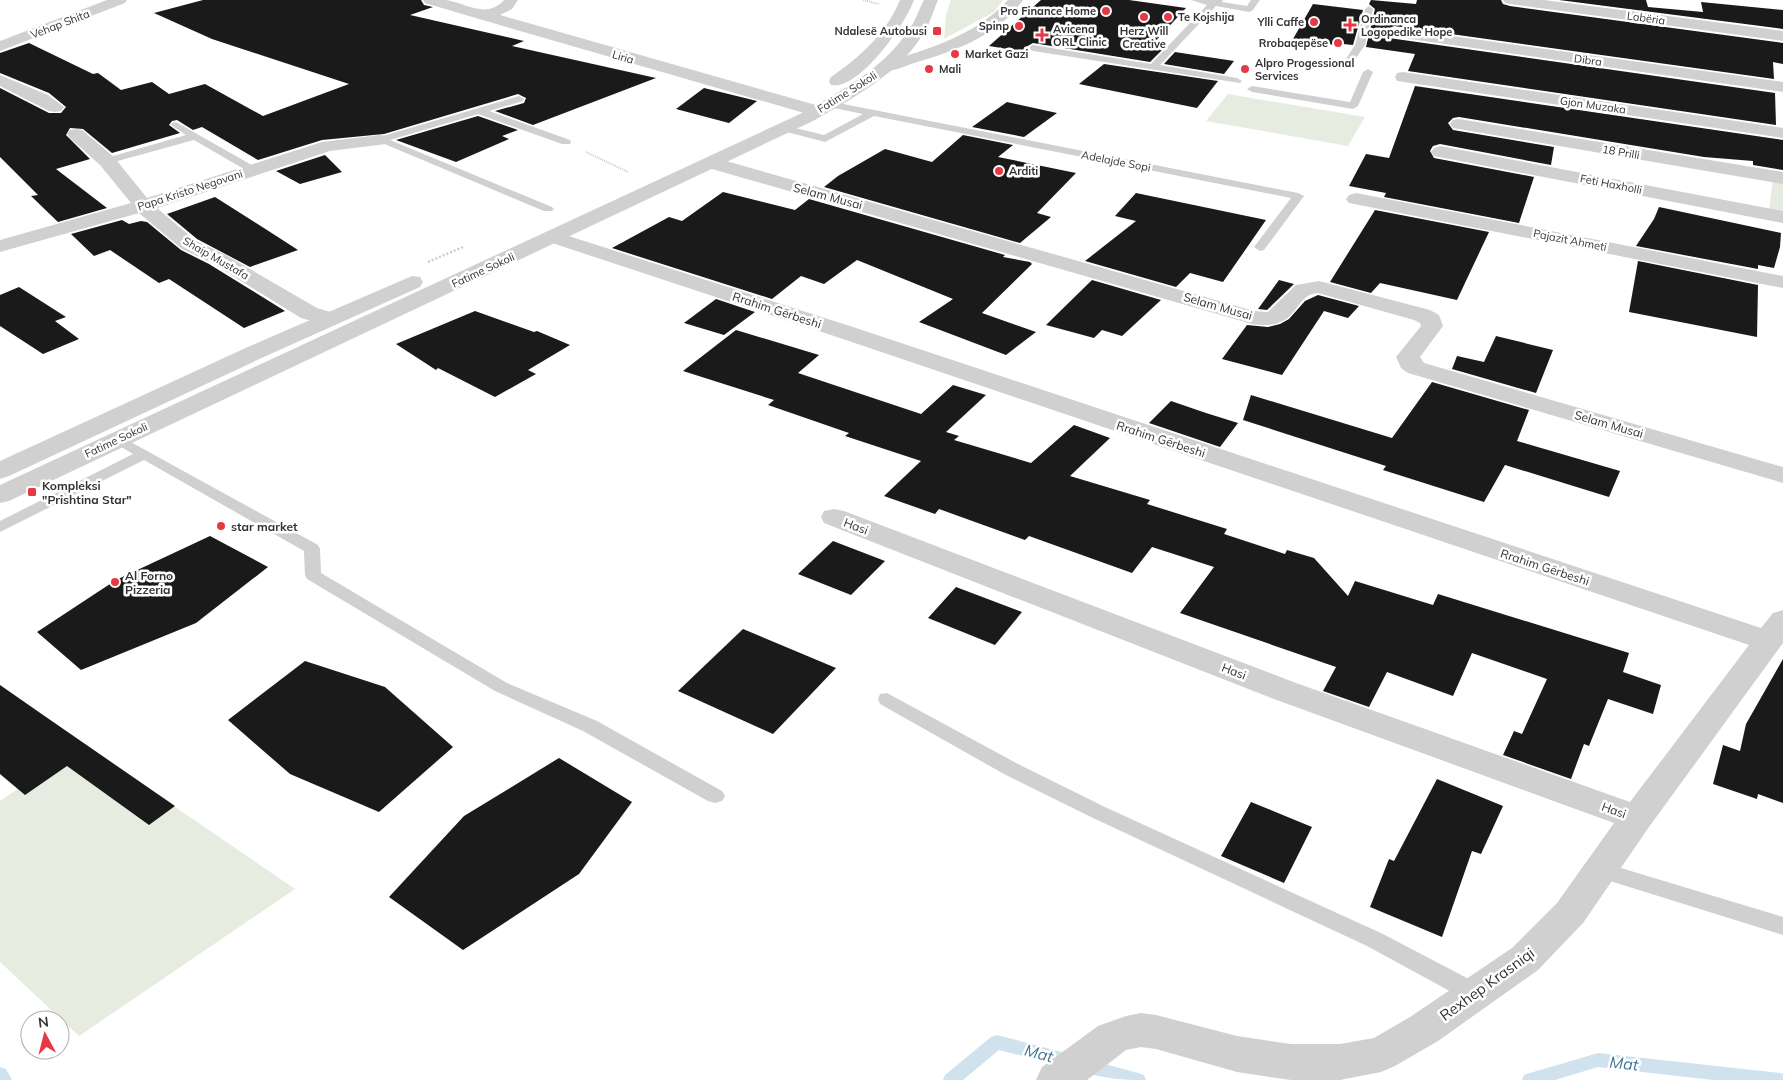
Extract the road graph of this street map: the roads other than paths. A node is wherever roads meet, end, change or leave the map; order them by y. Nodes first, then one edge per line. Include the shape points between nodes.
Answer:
1 (120, 0) edge
2 (430, 0) edge
3 (511, 0) edge
4 (932, 0) edge
5 (1016, 0) edge
6 (1195, 0) edge
7 (1256, 0) edge
8 (1510, 0) edge
9 (1216, 2) edge
10 (904, 7) edge
11 (1369, 9) dead end
12 (484, 16) junction
13 (925, 16) junction
14 (1394, 33) dead end
15 (1783, 36) edge
16 (0, 46) edge
17 (1033, 48) dead end
18 (1349, 62) dead end
19 (886, 67) junction
20 (1153, 68) junction
21 (1368, 72) dead end
22 (1403, 77) dead end
23 (0, 80) edge
24 (1237, 81) dead end
25 (1783, 88) edge
26 (1252, 89) dead end
27 (519, 99) dead end
28 (796, 105) junction
29 (54, 106) dead end
30 (823, 108) junction
31 (479, 111) junction
32 (872, 113) junction
33 (1459, 124) dead end
34 (176, 125) dead end
35 (783, 128) junction
36 (1783, 133) edge
37 (76, 134) dead end
38 (195, 136) junction
39 (380, 140) junction
40 (566, 142) road end
41 (1440, 152) dead end
42 (107, 161) junction
43 (712, 163) junction
44 (253, 170) junction
45 (1783, 178) edge
46 (1356, 199) dead end
47 (143, 206) junction
48 (548, 210) dead end
49 (1783, 217) edge
50 (553, 237) junction
51 (0, 246) edge
52 (1260, 247) dead end
53 (1783, 282) edge
54 (329, 319) junction
55 (118, 439) junction
56 (144, 454) junction
57 (0, 471) edge
58 (1783, 475) edge
59 (0, 495) edge
60 (834, 517) dead end
61 (0, 527) edge
62 (1776, 631) edge
63 (887, 698) dead end
64 (715, 796) dead end
65 (1637, 818) junction
66 (1601, 870) junction
67 (1783, 926) edge
68 (1476, 994) junction
69 (1058, 1078) edge

1 - 16 street, Vehap Shita
2 - 12 street, Liria
3 - 12 street via 503,8
4 - 13 street, Fatime Sokoli
5 - 19 street via 1008,11 966,39
6 - 9 lane
7 - 9 lane via 1250,9
8 - 15 street, Labëria
9 - 20 lane
10 - 13 street
10 - 28 street, Fatime Sokoli via 886,36 861,63
11 - 18 lane via 1360,45
12 - 28 street, Liria
13 - 19 street, Fatime Sokoli via 901,52
14 - 25 street, Dibra
17 - 20 lane
19 - 30 street, Fatime Sokoli
20 - 24 lane
21 - 26 lane via 1353,106
22 - 36 street, Gjon Muzaka
23 - 29 street
27 - 31 lane, Papa Kristo Negovani
28 - 30 street, Liria
28 - 54 street, Fatime Sokoli
30 - 32 lane, Adelajde Sopi
30 - 35 street, Fatime Sokoli
31 - 39 lane, Papa Kristo Negovani
31 - 40 lane
32 - 35 lane via 825,139
32 - 52 lane, Adelajde Sopi via 1298,196
33 - 45 street, 18 Prilli
34 - 38 lane
35 - 43 street, Fatime Sokoli
37 - 42 street, Shaip Mustafa
38 - 42 lane
38 - 44 lane
39 - 44 street, Papa Kristo Negovani via 328,146
39 - 48 lane, Papa Kristo Negovani
41 - 49 street, Feti Haxholli
42 - 47 street, Shaip Mustafa
43 - 50 street, Fatime Sokoli
43 - 58 street, Selam Musai via 1252,317 1275,318 1304,288 1310,286 1422,315 1431,320 1432,326 1408,358 1416,368
44 - 47 street, Papa Kristo Negovani
46 - 53 street, Pajazit Ahmeti
47 - 51 street, Papa Kristo Negovani
47 - 54 street, Shaip Mustafa via 189,245 310,313
50 - 55 street, Fatime Sokoli
50 - 62 street, Rrahim Gërbeshi
54 - 57 street, Fatime Sokoli
55 - 56 lane
55 - 59 street, Fatime Sokoli
56 - 61 lane
56 - 64 lane via 312,549 313,575 501,687 590,726
60 - 65 street, Hasi via 1285,691
62 - 65 street, Rexhep Krasniqi
63 - 68 lane via 1020,774 1374,940
65 - 66 street, Rexhep Krasniqi
66 - 67 lane
66 - 68 street, Rexhep Krasniqi via 1570,913 1525,959
68 - 69 street, Rexhep Krasniqi via 1381,1054 1340,1062 1291,1062 1237,1054 1141,1030 1112,1038

